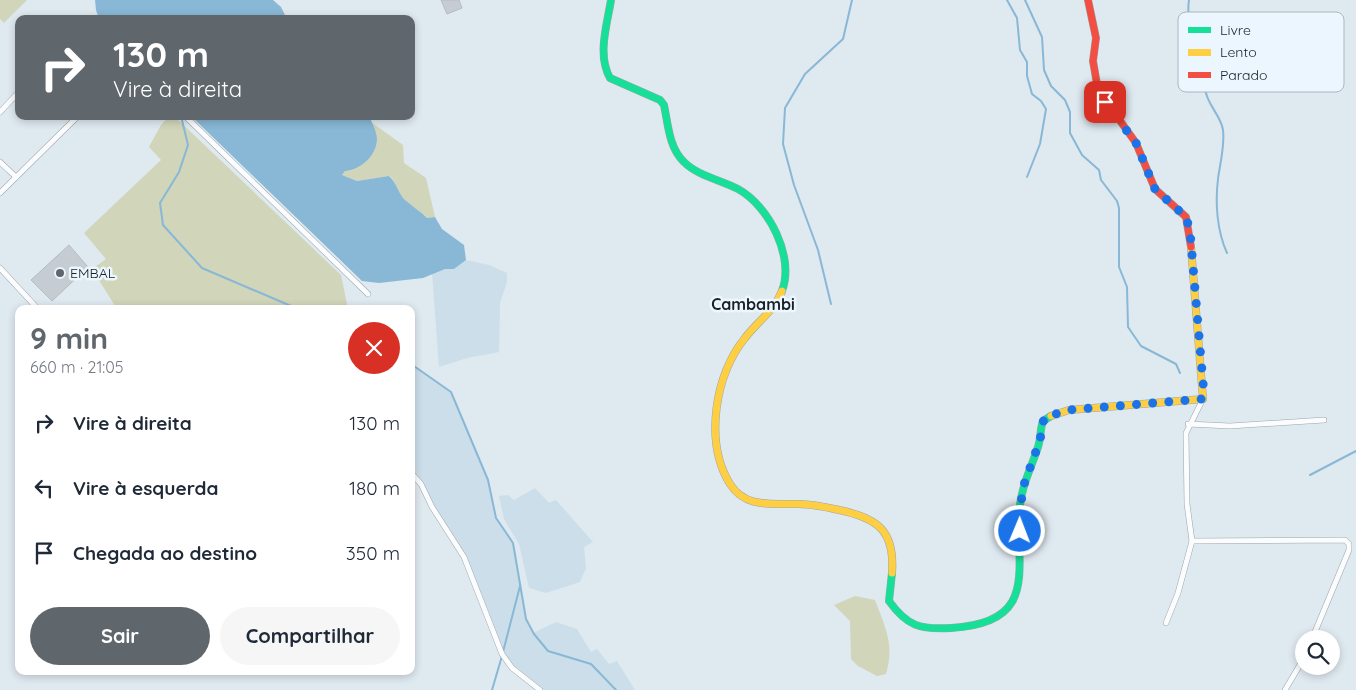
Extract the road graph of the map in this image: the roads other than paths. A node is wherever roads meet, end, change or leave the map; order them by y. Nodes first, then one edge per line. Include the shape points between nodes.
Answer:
1 (611, 0) edge
2 (1088, 0) edge
3 (15, 96) edge
4 (0, 112) edge
5 (74, 120) edge
6 (189, 120) edge
7 (0, 162) edge
8 (16, 177) junction
9 (0, 193) edge
10 (0, 268) edge
11 (368, 294) dead end
12 (34, 305) edge
13 (1202, 399) junction
14 (1324, 420) dead end
15 (1188, 424) junction
16 (415, 477) edge
17 (1192, 541) junction
18 (1166, 623) dead end
19 (1316, 630) edge
20 (1295, 673) edge
21 (540, 690) edge
22 (1285, 690) edge

1 - 13 street via 604,50 605,73 660,100 681,159 695,170 741,190 759,203 783,253 786,276 776,304 744,339 726,366 717,434 718,458 724,474 742,497 761,505 805,504 862,514 878,522 890,541 894,568 890,600 901,618 922,629 983,626 1002,615 1017,589 1020,502 1044,418 1068,410
2 - 13 street via 1096,38 1093,61 1098,90 1136,143 1155,189 1186,217 1190,231
3 - 4 street
5 - 8 street
6 - 11 street
7 - 8 street
8 - 9 street
10 - 12 street
13 - 15 street
14 - 15 street via 1230,426
15 - 17 street via 1186,490
16 - 21 street via 464,557 502,654 512,668
17 - 18 street
17 - 19 street via 1345,540 1349,544 1348,550
20 - 22 street

